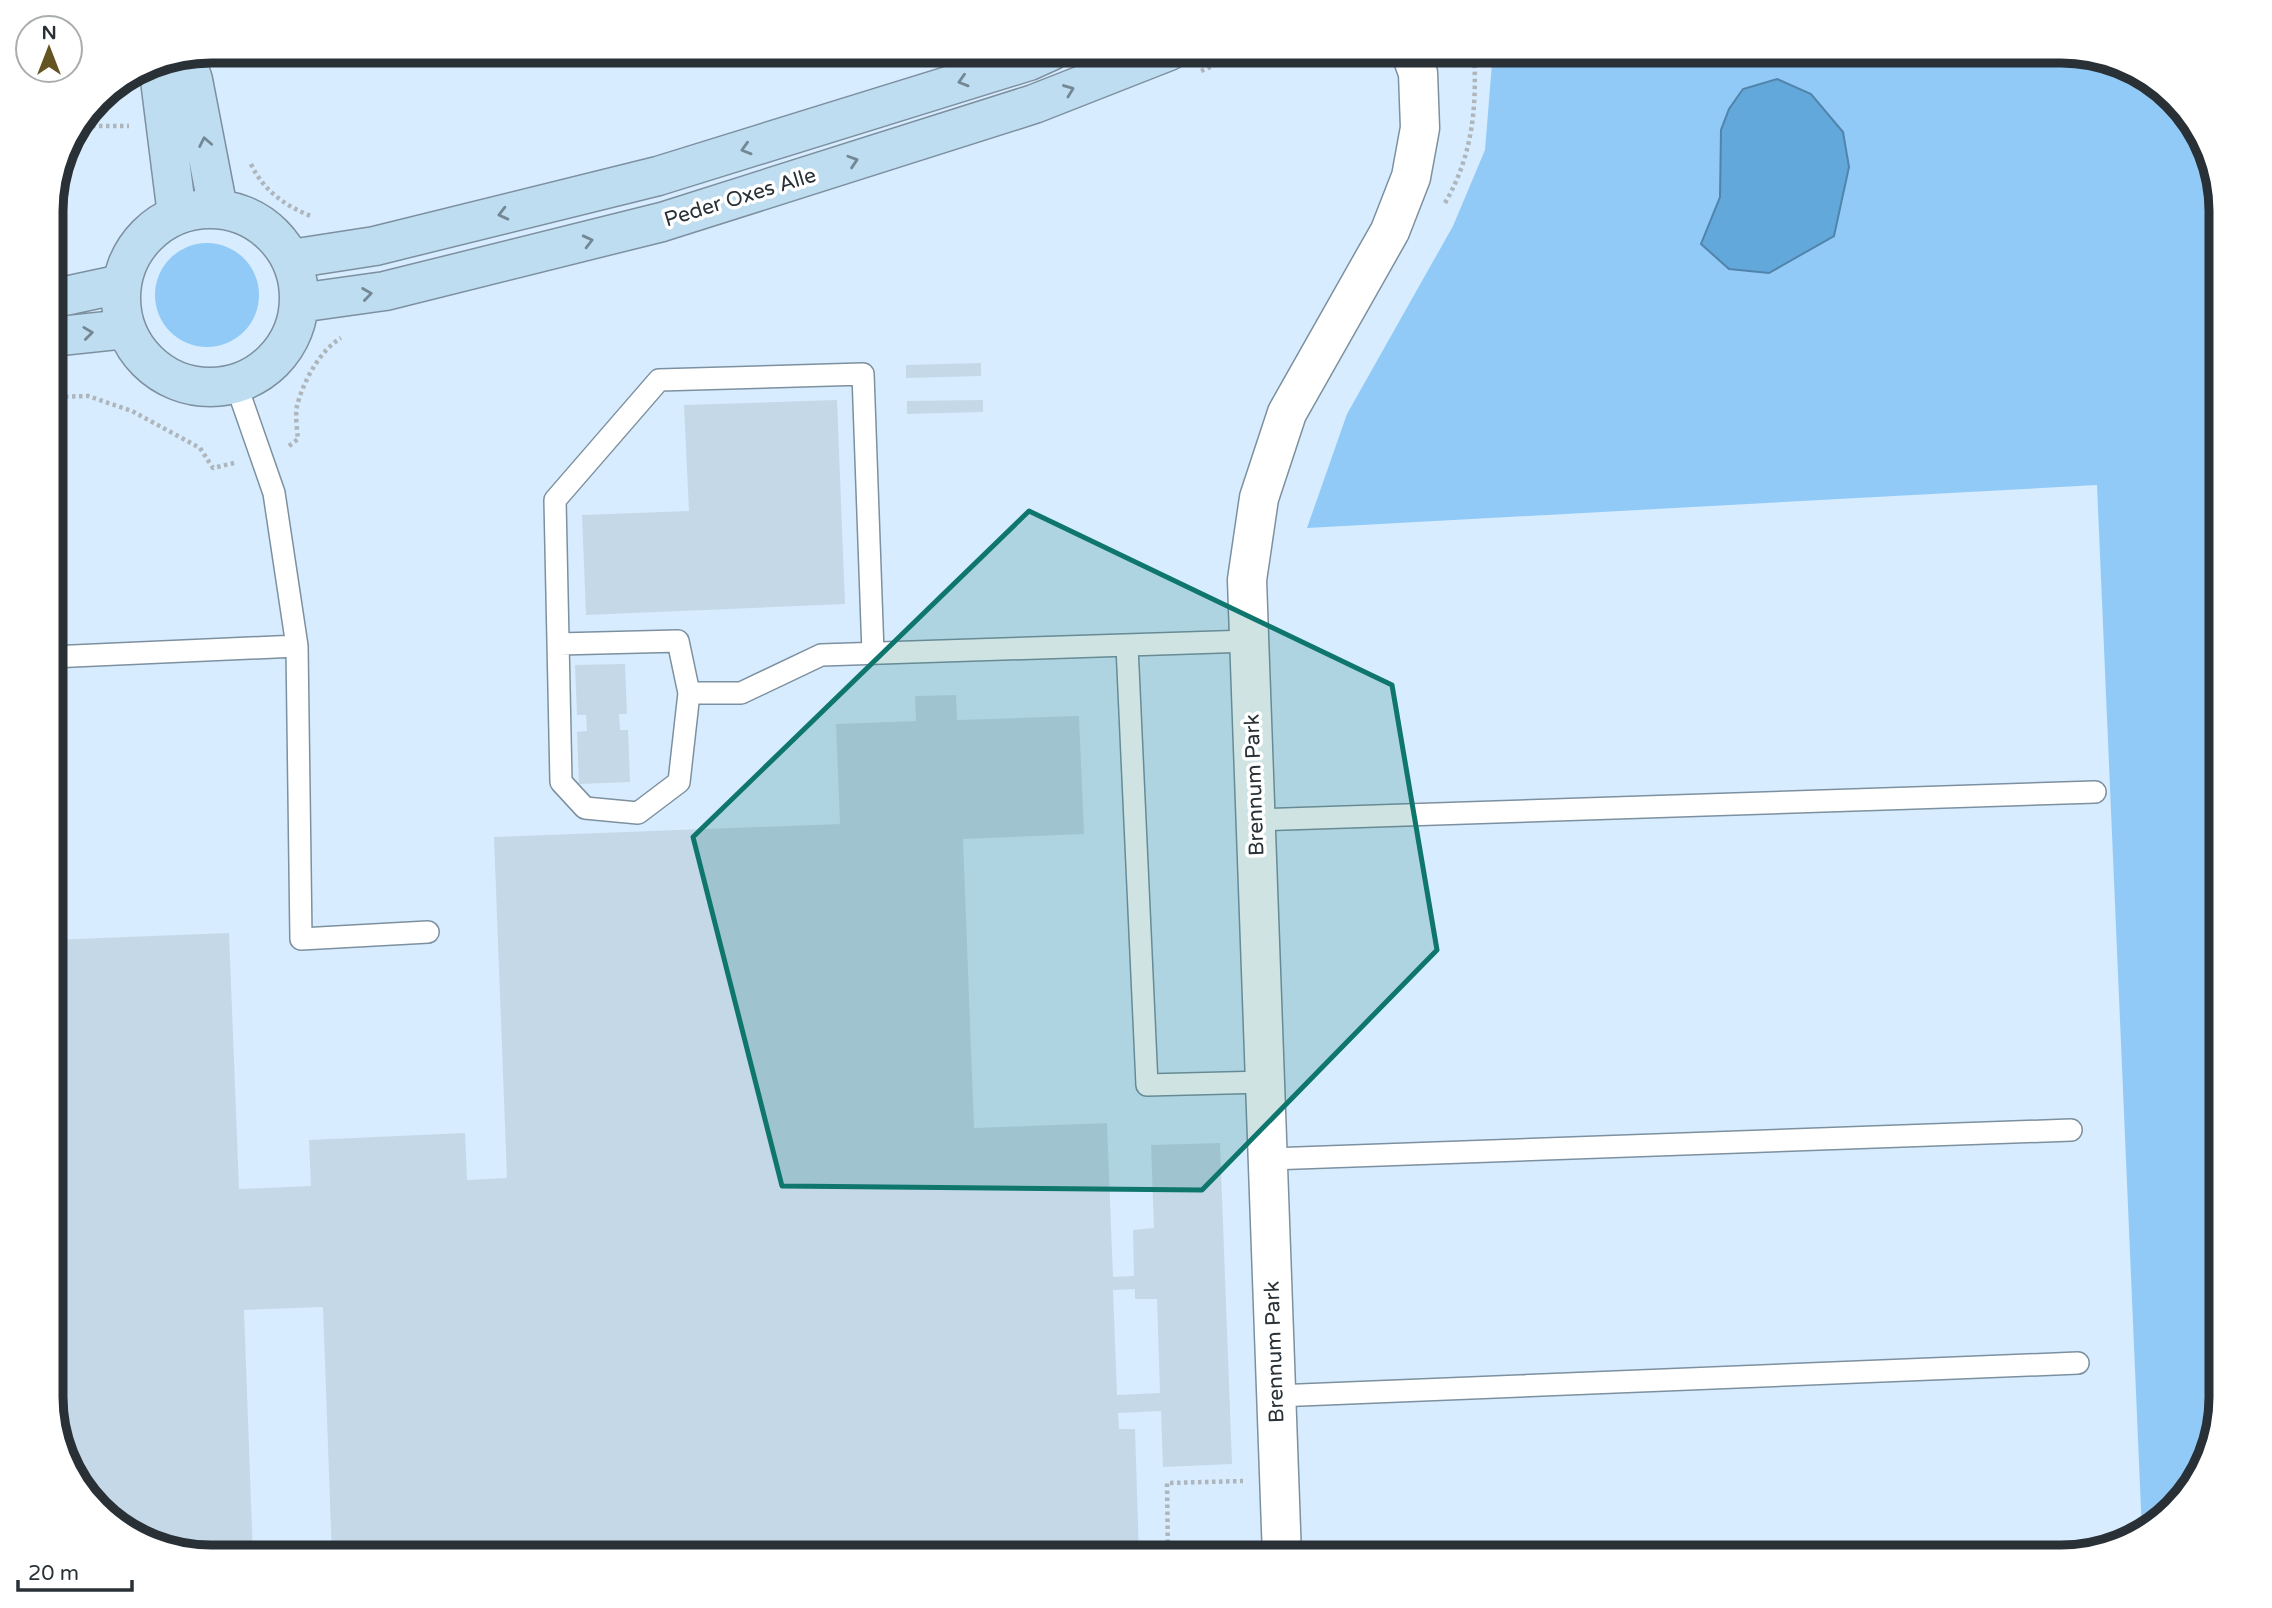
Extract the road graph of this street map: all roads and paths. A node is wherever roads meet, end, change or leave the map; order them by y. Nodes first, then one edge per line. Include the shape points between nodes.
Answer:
1 (1020, 63) edge
2 (1138, 63) edge
3 (1414, 63) edge
4 (188, 65) edge
5 (160, 72) edge
6 (250, 163) dead end
7 (218, 209) junction
8 (177, 215) junction
9 (321, 218) dead end
10 (291, 259) junction
11 (121, 284) junction
12 (63, 296) edge
13 (299, 303) junction
14 (126, 329) junction
15 (63, 336) edge
16 (236, 384) junction
17 (1250, 641) junction
18 (559, 644) junction
19 (297, 646) junction
20 (1127, 646) junction
21 (873, 653) junction
22 (63, 656) edge
23 (689, 693) junction
24 (2095, 792) dead end
25 (1255, 820) junction
26 (428, 932) dead end
27 (1265, 1082) junction
28 (2071, 1130) dead end
29 (1268, 1159) junction
30 (2078, 1363) dead end
31 (1276, 1396) junction
32 (1279, 1481) junction
33 (1168, 1545) edge
34 (1282, 1545) edge

1 -> 10 street via 658,176 375,246
13 -> 2 street, Peder Oxes Alle via 385,291 662,222 1034,104
3 - 17 street, Brennum Park via 1420,128 1411,177 1390,231 1287,413 1259,498 1247,580
7 -> 4 street
5 - 8 street
6 - 9 path via 275,197
7 - 8 street
7 - 10 street via 248,217 273,235
8 - 11 street via 151,231 131,255
10 - 13 street
11 - 12 street
11 - 14 street
13 - 16 street via 294,330 281,353 261,372
15 -> 14 street
14 - 16 street via 139,353 158,371 209,388
16 - 19 lane via 274,493
17 - 20 lane
17 - 25 street, Brennum Park
18 - 21 lane via 555,500 659,380 863,374
18 - 23 lane via 678,641
18 - 23 lane via 561,782 584,808 638,813 679,782
19 - 22 lane
19 - 26 lane via 301,939
20 - 21 lane
20 - 27 lane via 1147,1085
21 - 23 lane via 821,655 741,693
24 - 25 lane
25 - 27 street, Brennum Park
27 - 29 street, Brennum Park
28 - 29 lane
29 - 31 street, Brennum Park
30 - 31 lane
31 - 32 street, Brennum Park
32 - 33 path via 1167,1483
32 - 34 street, Brennum Park

